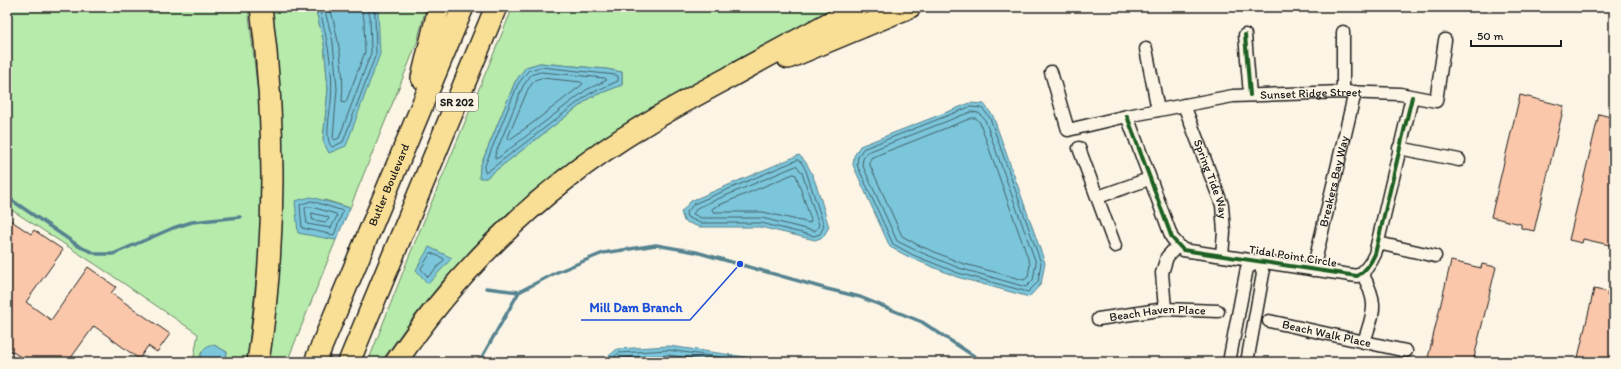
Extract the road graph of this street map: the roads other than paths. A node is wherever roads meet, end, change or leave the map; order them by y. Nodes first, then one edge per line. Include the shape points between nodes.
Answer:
1 (261, 7) edge
2 (439, 7) edge
3 (462, 7) edge
4 (496, 7) edge
5 (858, 7) edge
6 (910, 7) edge
7 (1343, 32) dead end
8 (1246, 35) dead end
9 (1445, 40) dead end
10 (1146, 50) dead end
11 (1051, 72) dead end
12 (1349, 92) junction
13 (1250, 95) junction
14 (1412, 97) junction
15 (1184, 105) junction
16 (676, 106) junction
17 (1158, 110) junction
18 (1127, 116) junction
19 (406, 144) junction
20 (1079, 148) dead end
21 (1399, 148) junction
22 (1459, 160) dead end
23 (1149, 180) junction
24 (1098, 197) junction
25 (1378, 243) junction
26 (1178, 245) junction
27 (1115, 246) dead end
28 (1222, 255) junction
29 (1435, 256) dead end
30 (1259, 261) junction
31 (1313, 270) junction
32 (1362, 273) junction
33 (1165, 309) junction
34 (1218, 311) dead end
35 (1098, 319) dead end
36 (1269, 321) dead end
37 (1364, 342) junction
38 (1406, 351) dead end
39 (258, 362) edge
40 (315, 362) edge
41 (349, 362) edge
42 (396, 362) edge
43 (1229, 362) edge
44 (1247, 362) edge

1 - 39 highway via 269,91 272,195 268,271
2 - 19 highway
3 - 19 highway, Butler Boulevard / SR 202
4 - 41 highway, SR 202
5 - 16 highway
6 - 16 highway
7 - 12 street, Breakers Bay Way
8 - 13 street
9 - 14 street, Sunset Ridge Street via 1436,101
10 - 17 street
11 - 18 street, Sunset Ridge Street via 1068,130
12 - 13 street, Sunset Ridge Street
12 - 14 street, Sunset Ridge Street via 1400,94
12 - 31 street, Breakers Bay Way
13 - 15 street, Sunset Ridge Street
14 - 21 street
15 - 17 street, Sunset Ridge Street
15 - 28 street, Spring Tide Way via 1222,205
16 - 42 highway via 603,152 534,205 448,293
17 - 18 street, Sunset Ridge Street
18 - 23 street
19 - 40 highway, Butler Boulevard / SR 202
20 - 24 street
21 - 22 street
21 - 25 street
23 - 24 street
23 - 26 street via 1172,238
24 - 27 street
25 - 29 street
25 - 32 street via 1371,264
26 - 28 street, Tidal Point Circle via 1183,250
26 - 33 street via 1167,257 1162,273
28 - 30 street, Tidal Point Circle
30 - 31 street, Tidal Point Circle
30 - 43 street via 1247,268
30 - 44 street via 1263,274
31 - 32 street, Tidal Point Circle via 1357,276
32 - 37 street via 1374,302
33 - 34 street, Beach Haven Place
33 - 35 street, Beach Haven Place
36 - 37 street, Beach Walk Place
37 - 38 street, Beach Walk Place

